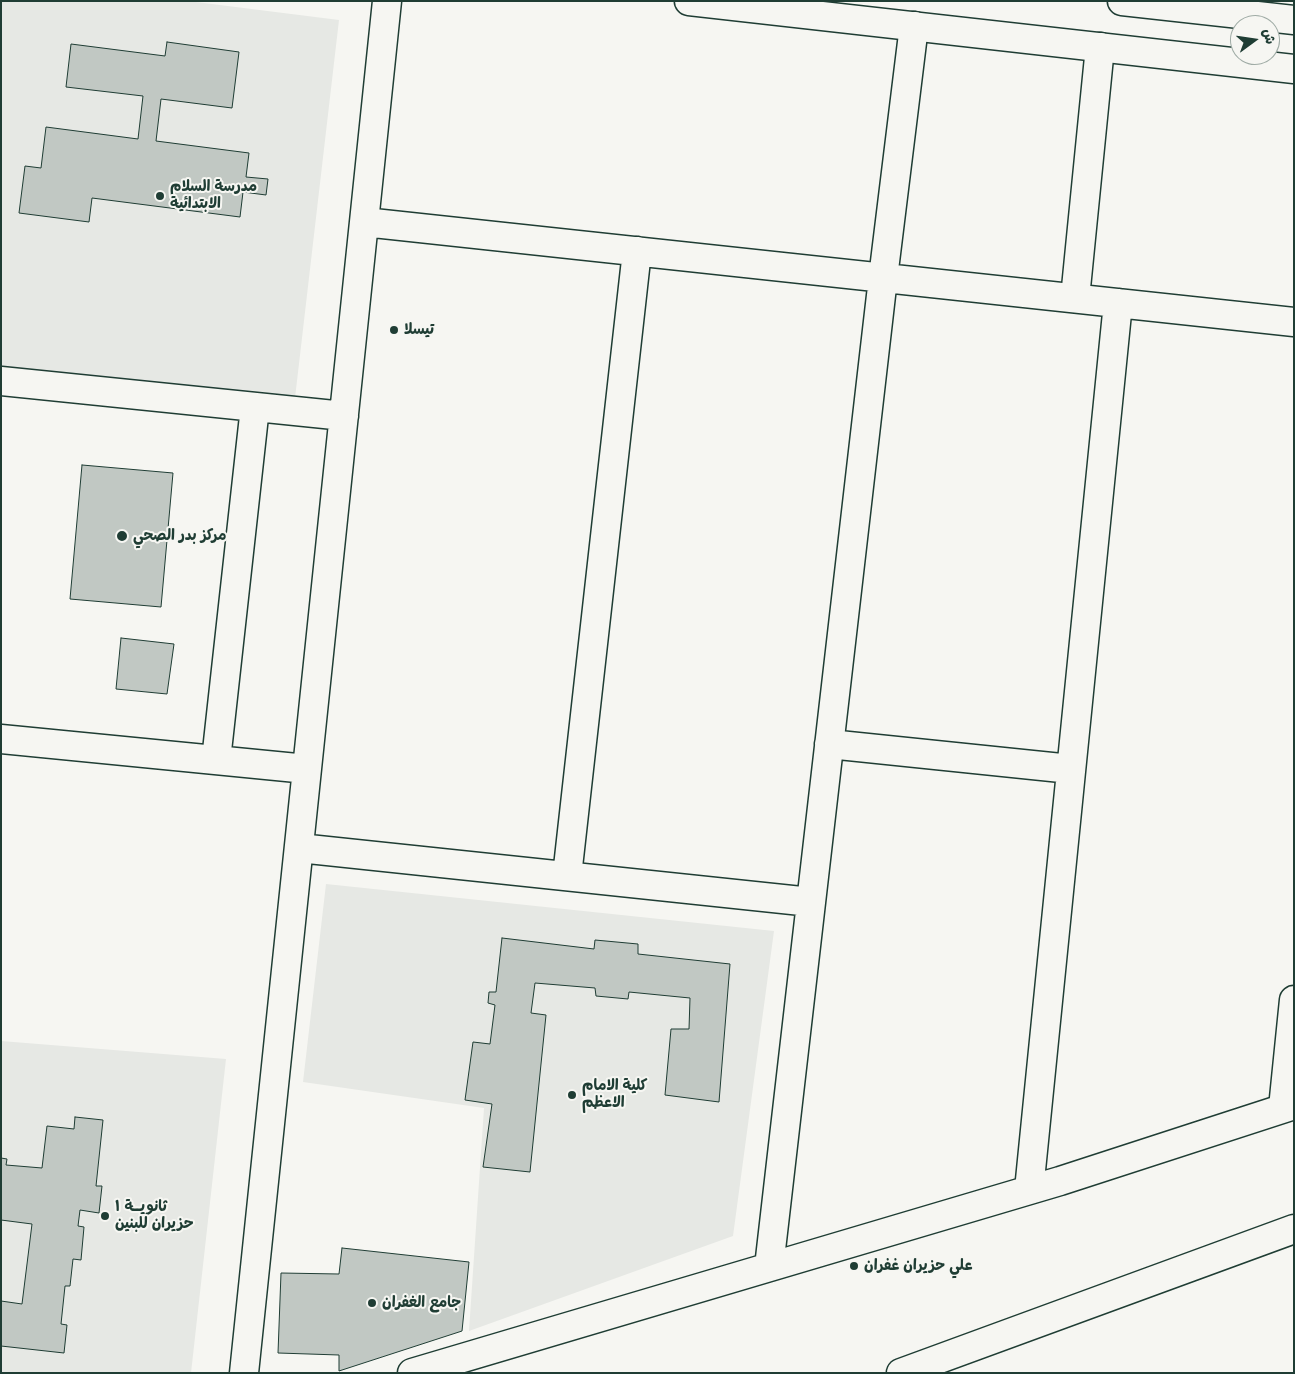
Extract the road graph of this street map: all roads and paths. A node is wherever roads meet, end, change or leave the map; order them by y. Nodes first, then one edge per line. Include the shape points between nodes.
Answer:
1 (387, 1) edge
2 (690, 1) edge
3 (1122, 1) edge
4 (1294, 20) edge
5 (914, 26) junction
6 (1100, 47) junction
7 (1294, 69) edge
8 (364, 222) junction
9 (637, 251) junction
10 (883, 278) junction
11 (1075, 298) junction
12 (1118, 303) junction
13 (1294, 322) edge
14 (1, 380) edge
15 (255, 407) junction
16 (344, 416) junction
17 (1, 740) edge
18 (829, 744) junction
19 (216, 760) junction
20 (307, 769) junction
21 (1071, 769) junction
22 (299, 848) junction
23 (567, 876) junction
24 (811, 902) junction
25 (1294, 1000) edge
26 (1289, 1107) edge
27 (1029, 1190) junction
28 (1294, 1229) edge
29 (769, 1267) junction
30 (244, 1373) edge
31 (412, 1373) edge
32 (901, 1373) edge

1 - 8 street
2 - 5 street
3 - 4 street
5 - 6 street
5 - 10 street
6 - 7 street
6 - 11 street
8 - 9 street
8 - 16 street
9 - 10 street
9 - 23 street
10 - 11 street
10 - 18 street
11 - 12 street
12 - 13 street
12 - 21 street
14 - 15 street
15 - 16 street
15 - 19 street
16 - 20 street
17 - 19 street
18 - 21 street
18 - 24 street
19 - 20 street
20 - 22 street
21 - 27 street
22 - 23 street
22 - 30 street
23 - 24 street
24 - 29 street
25 - 26 street
26 - 27 street
27 - 29 street
28 - 32 street
29 - 31 street

